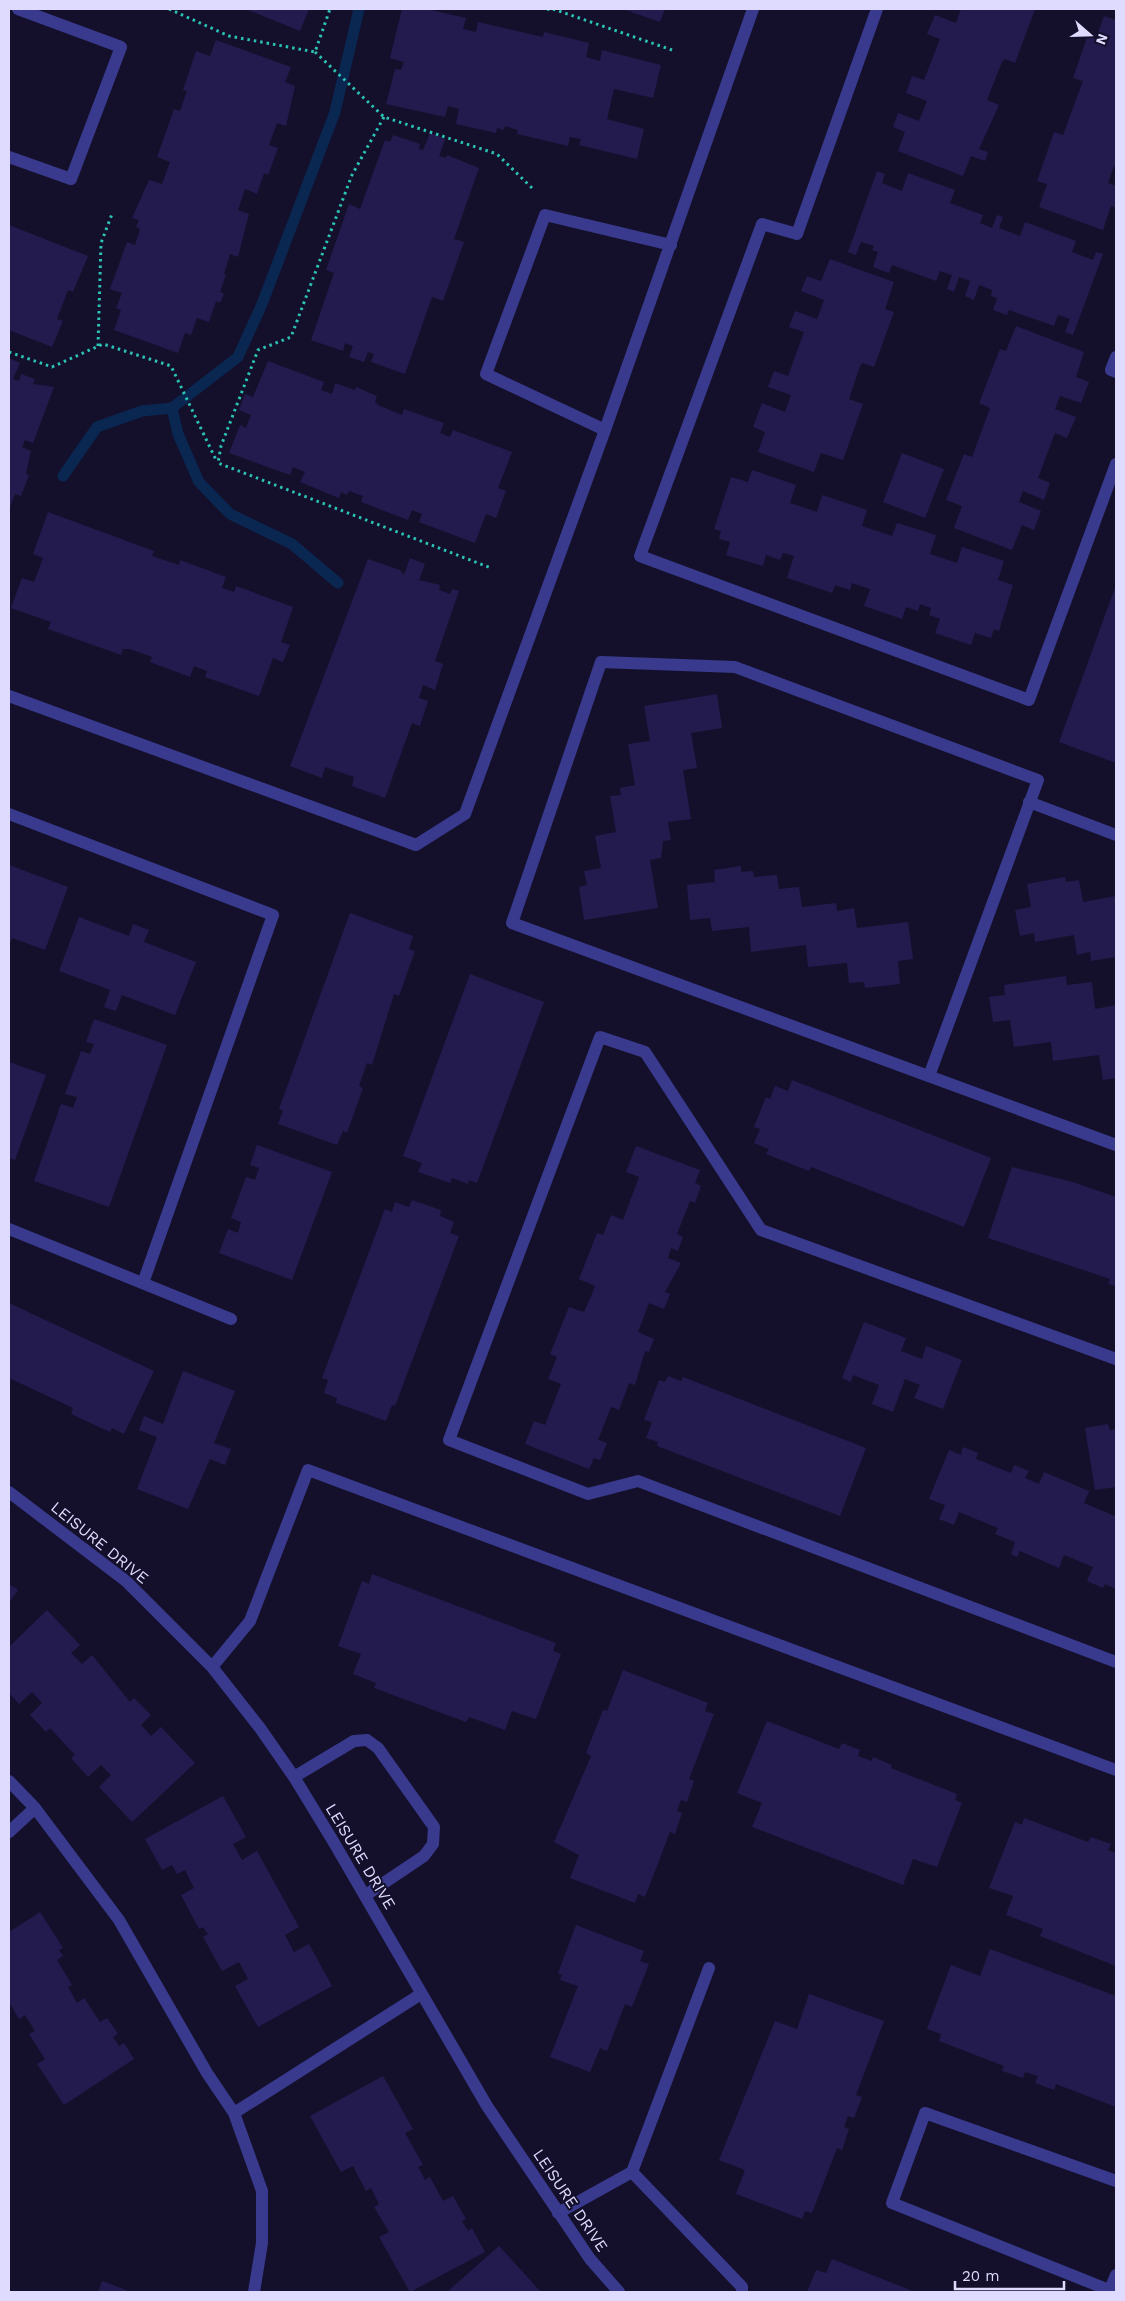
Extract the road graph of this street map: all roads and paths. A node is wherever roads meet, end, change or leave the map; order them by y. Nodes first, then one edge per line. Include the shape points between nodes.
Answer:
1 (18, 9) edge
2 (169, 9) edge
3 (330, 9) edge
4 (547, 9) edge
5 (553, 9) edge
6 (753, 9) edge
7 (877, 9) edge
8 (672, 50) dead end
9 (315, 52) junction
10 (384, 116) junction
11 (9, 157) edge
12 (532, 188) dead end
13 (112, 214) dead end
14 (671, 245) junction
15 (98, 346) junction
16 (9, 352) edge
17 (1116, 357) edge
18 (1116, 372) edge
19 (605, 430) junction
20 (218, 463) junction
21 (1116, 464) edge
22 (491, 568) dead end
23 (9, 696) edge
24 (1029, 802) junction
25 (9, 814) edge
26 (1116, 835) edge
27 (929, 1076) junction
28 (1116, 1145) edge
29 (9, 1229) edge
30 (143, 1283) junction
31 (231, 1319) dead end
32 (1116, 1358) edge
33 (9, 1492) edge
34 (1116, 1662) edge
35 (212, 1667) junction
36 (1116, 1770) edge
37 (294, 1777) junction
38 (9, 1781) edge
39 (35, 1808) junction
40 (9, 1832) edge
41 (366, 1895) junction
42 (709, 1968) dead end
43 (421, 1994) junction
44 (234, 2113) junction
45 (632, 2172) junction
46 (1116, 2181) edge
47 (558, 2213) junction
48 (1116, 2275) edge
49 (1109, 2291) edge
50 (254, 2292) edge
51 (619, 2292) edge
52 (742, 2292) edge

1 - 11 street via 121,47 71,179
2 - 9 path via 229,36
3 - 9 path
4 - 5 path
5 - 8 path
6 - 14 street
7 - 21 street via 797,234 762,224 640,556 1029,700
9 - 10 path
10 - 12 path via 497,154
10 - 20 path via 352,175 291,336 258,350 221,446
13 - 15 path via 101,243
14 - 19 street
14 - 19 street via 545,215 486,374
15 - 16 path via 52,367
15 - 20 path via 103,344 171,366
17 - 18 street via 1111,370
19 - 23 street via 465,814 416,845
20 - 22 path
24 - 26 street
24 - 27 street
24 - 27 street via 1038,780 735,667 601,662 512,922
25 - 30 street via 273,915
27 - 28 street
29 - 30 street
30 - 31 street
32 - 34 street via 761,1230 645,1052 600,1037 449,1440 588,1494 638,1481
33 - 35 street, LEISURE DRIVE via 126,1580
35 - 36 street via 250,1621 308,1470
35 - 37 street, LEISURE DRIVE
37 - 41 street, LEISURE DRIVE
37 - 41 street via 354,1741 367,1740 378,1748 434,1827 433,1844 424,1856
38 - 39 street
39 - 40 street
39 - 44 street via 119,1920 206,2073
41 - 43 street, LEISURE DRIVE
42 - 45 street
43 - 44 street
43 - 47 street, LEISURE DRIVE via 487,2106
44 - 50 street via 262,2191 262,2243
45 - 47 street
45 - 52 street via 742,2287
46 - 49 street via 925,2113 892,2203
47 - 51 street, LEISURE DRIVE via 590,2259
48 - 49 street

